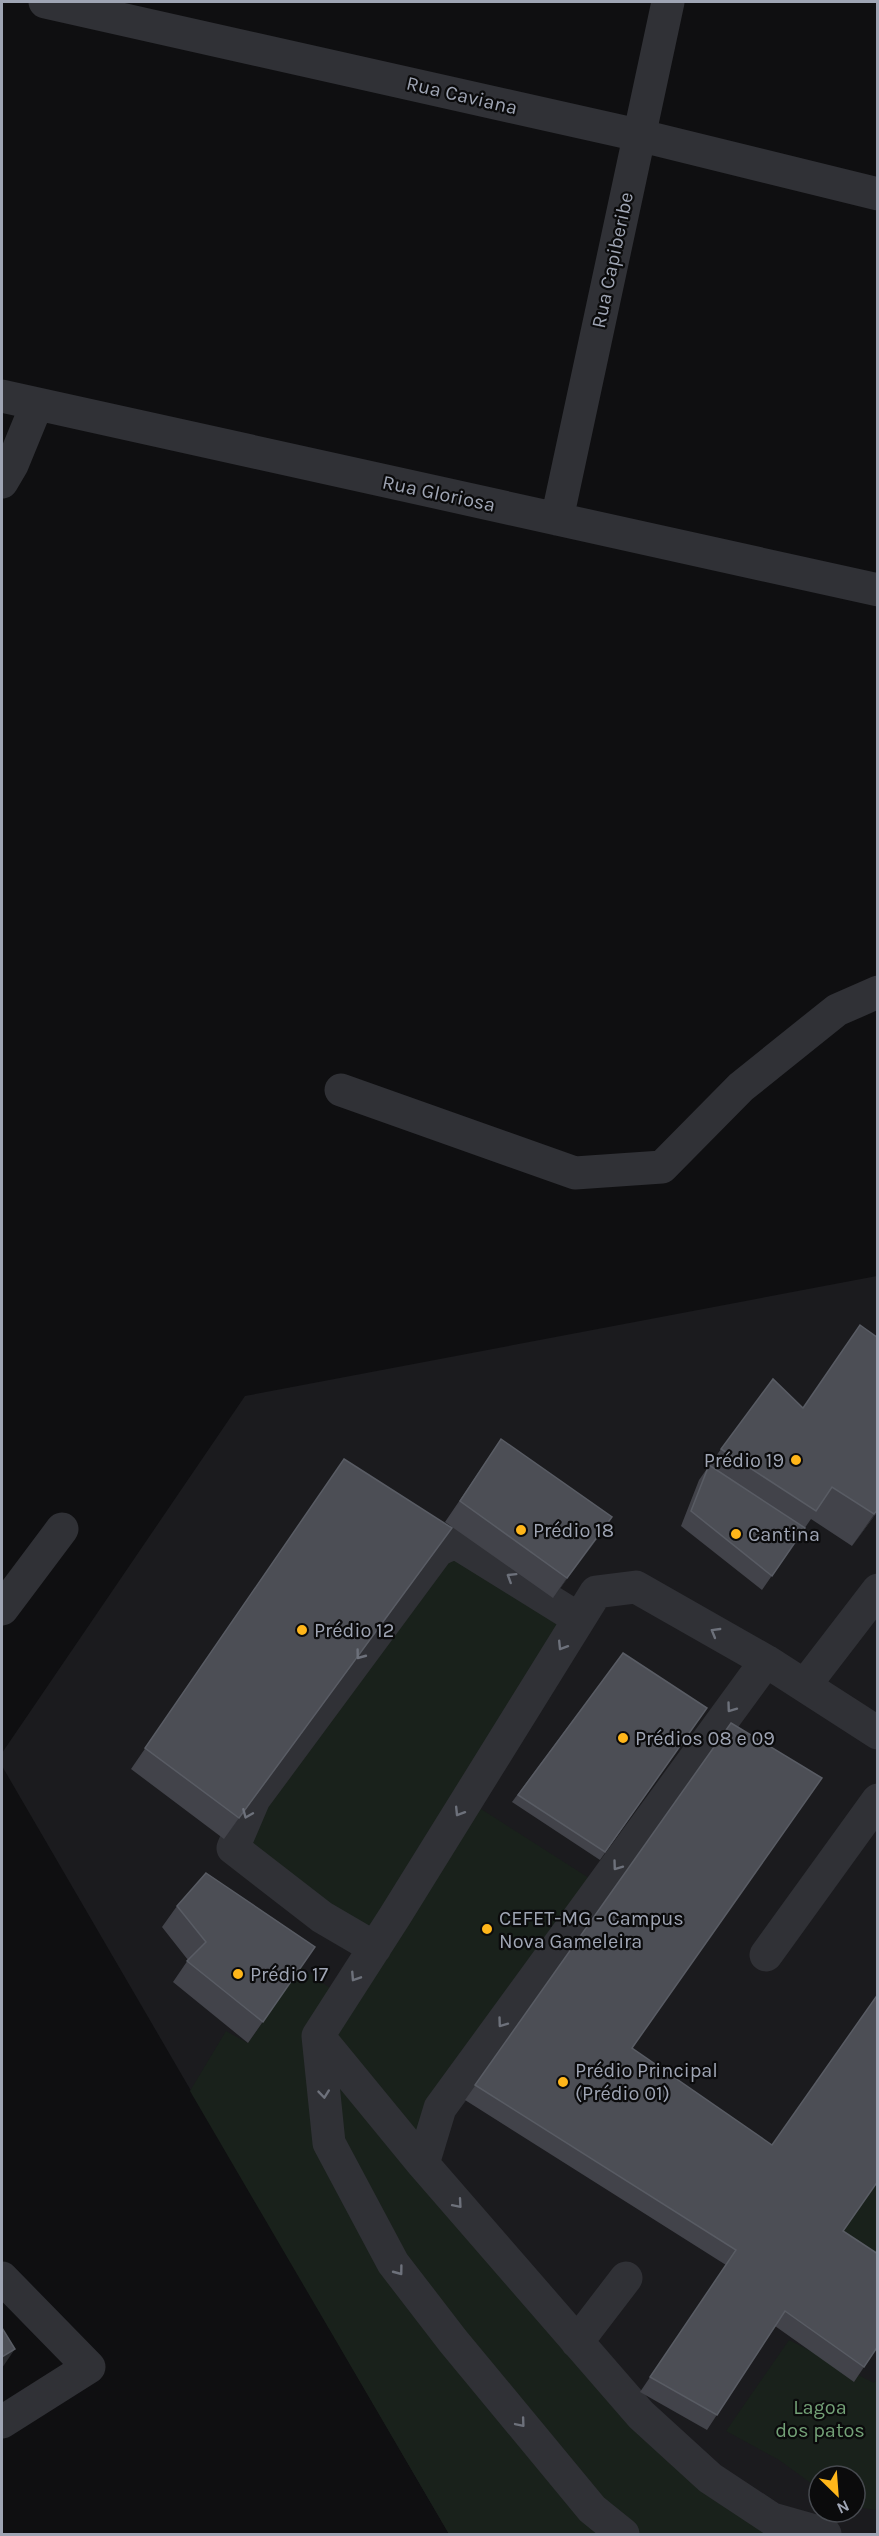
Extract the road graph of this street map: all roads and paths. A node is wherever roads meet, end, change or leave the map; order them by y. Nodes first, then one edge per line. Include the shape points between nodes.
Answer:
1 (45, 2) edge
2 (668, 2) edge
3 (638, 135) junction
4 (878, 194) edge
5 (2, 396) edge
6 (37, 404) junction
7 (2, 482) edge
8 (558, 519) junction
9 (878, 590) edge
10 (878, 992) edge
11 (341, 1090) dead end
12 (62, 1529) dead end
13 (878, 1590) edge
14 (2, 1610) edge
15 (579, 1619) junction
16 (766, 1660) junction
17 (805, 1685) junction
18 (878, 1733) edge
19 (878, 1800) edge
20 (375, 1948) junction
21 (766, 1955) dead end
22 (318, 2036) junction
23 (423, 2164) junction
24 (2, 2278) edge
25 (626, 2278) dead end
26 (577, 2342) junction
27 (2, 2422) edge
28 (623, 2535) edge
29 (825, 2535) edge

1 - 3 street, Rua Caviana
2 - 3 street, Rua Capiberibe
3 - 4 street, Rua Caviana
3 - 8 street, Rua Capiberibe
5 - 6 street, Rua Gloriosa
6 - 7 street
6 - 8 street, Rua Gloriosa
8 - 9 street, Rua Gloriosa
10 - 11 street via 837,1010 741,1087 662,1167 575,1173
12 - 14 street
13 - 17 street
16 -> 15 street via 636,1587 596,1592
15 -> 20 street
15 -> 20 street via 455,1542 438,1550 254,1799 233,1848 322,1917
16 - 17 street
16 -> 23 street via 440,2108
17 - 18 street
19 - 21 street
20 -> 22 street
22 - 23 street
22 -> 28 street via 329,2143 393,2263 592,2509
23 -> 26 street
24 - 27 street via 89,2367
25 - 26 street
26 - 29 street via 641,2415 710,2478 772,2519

